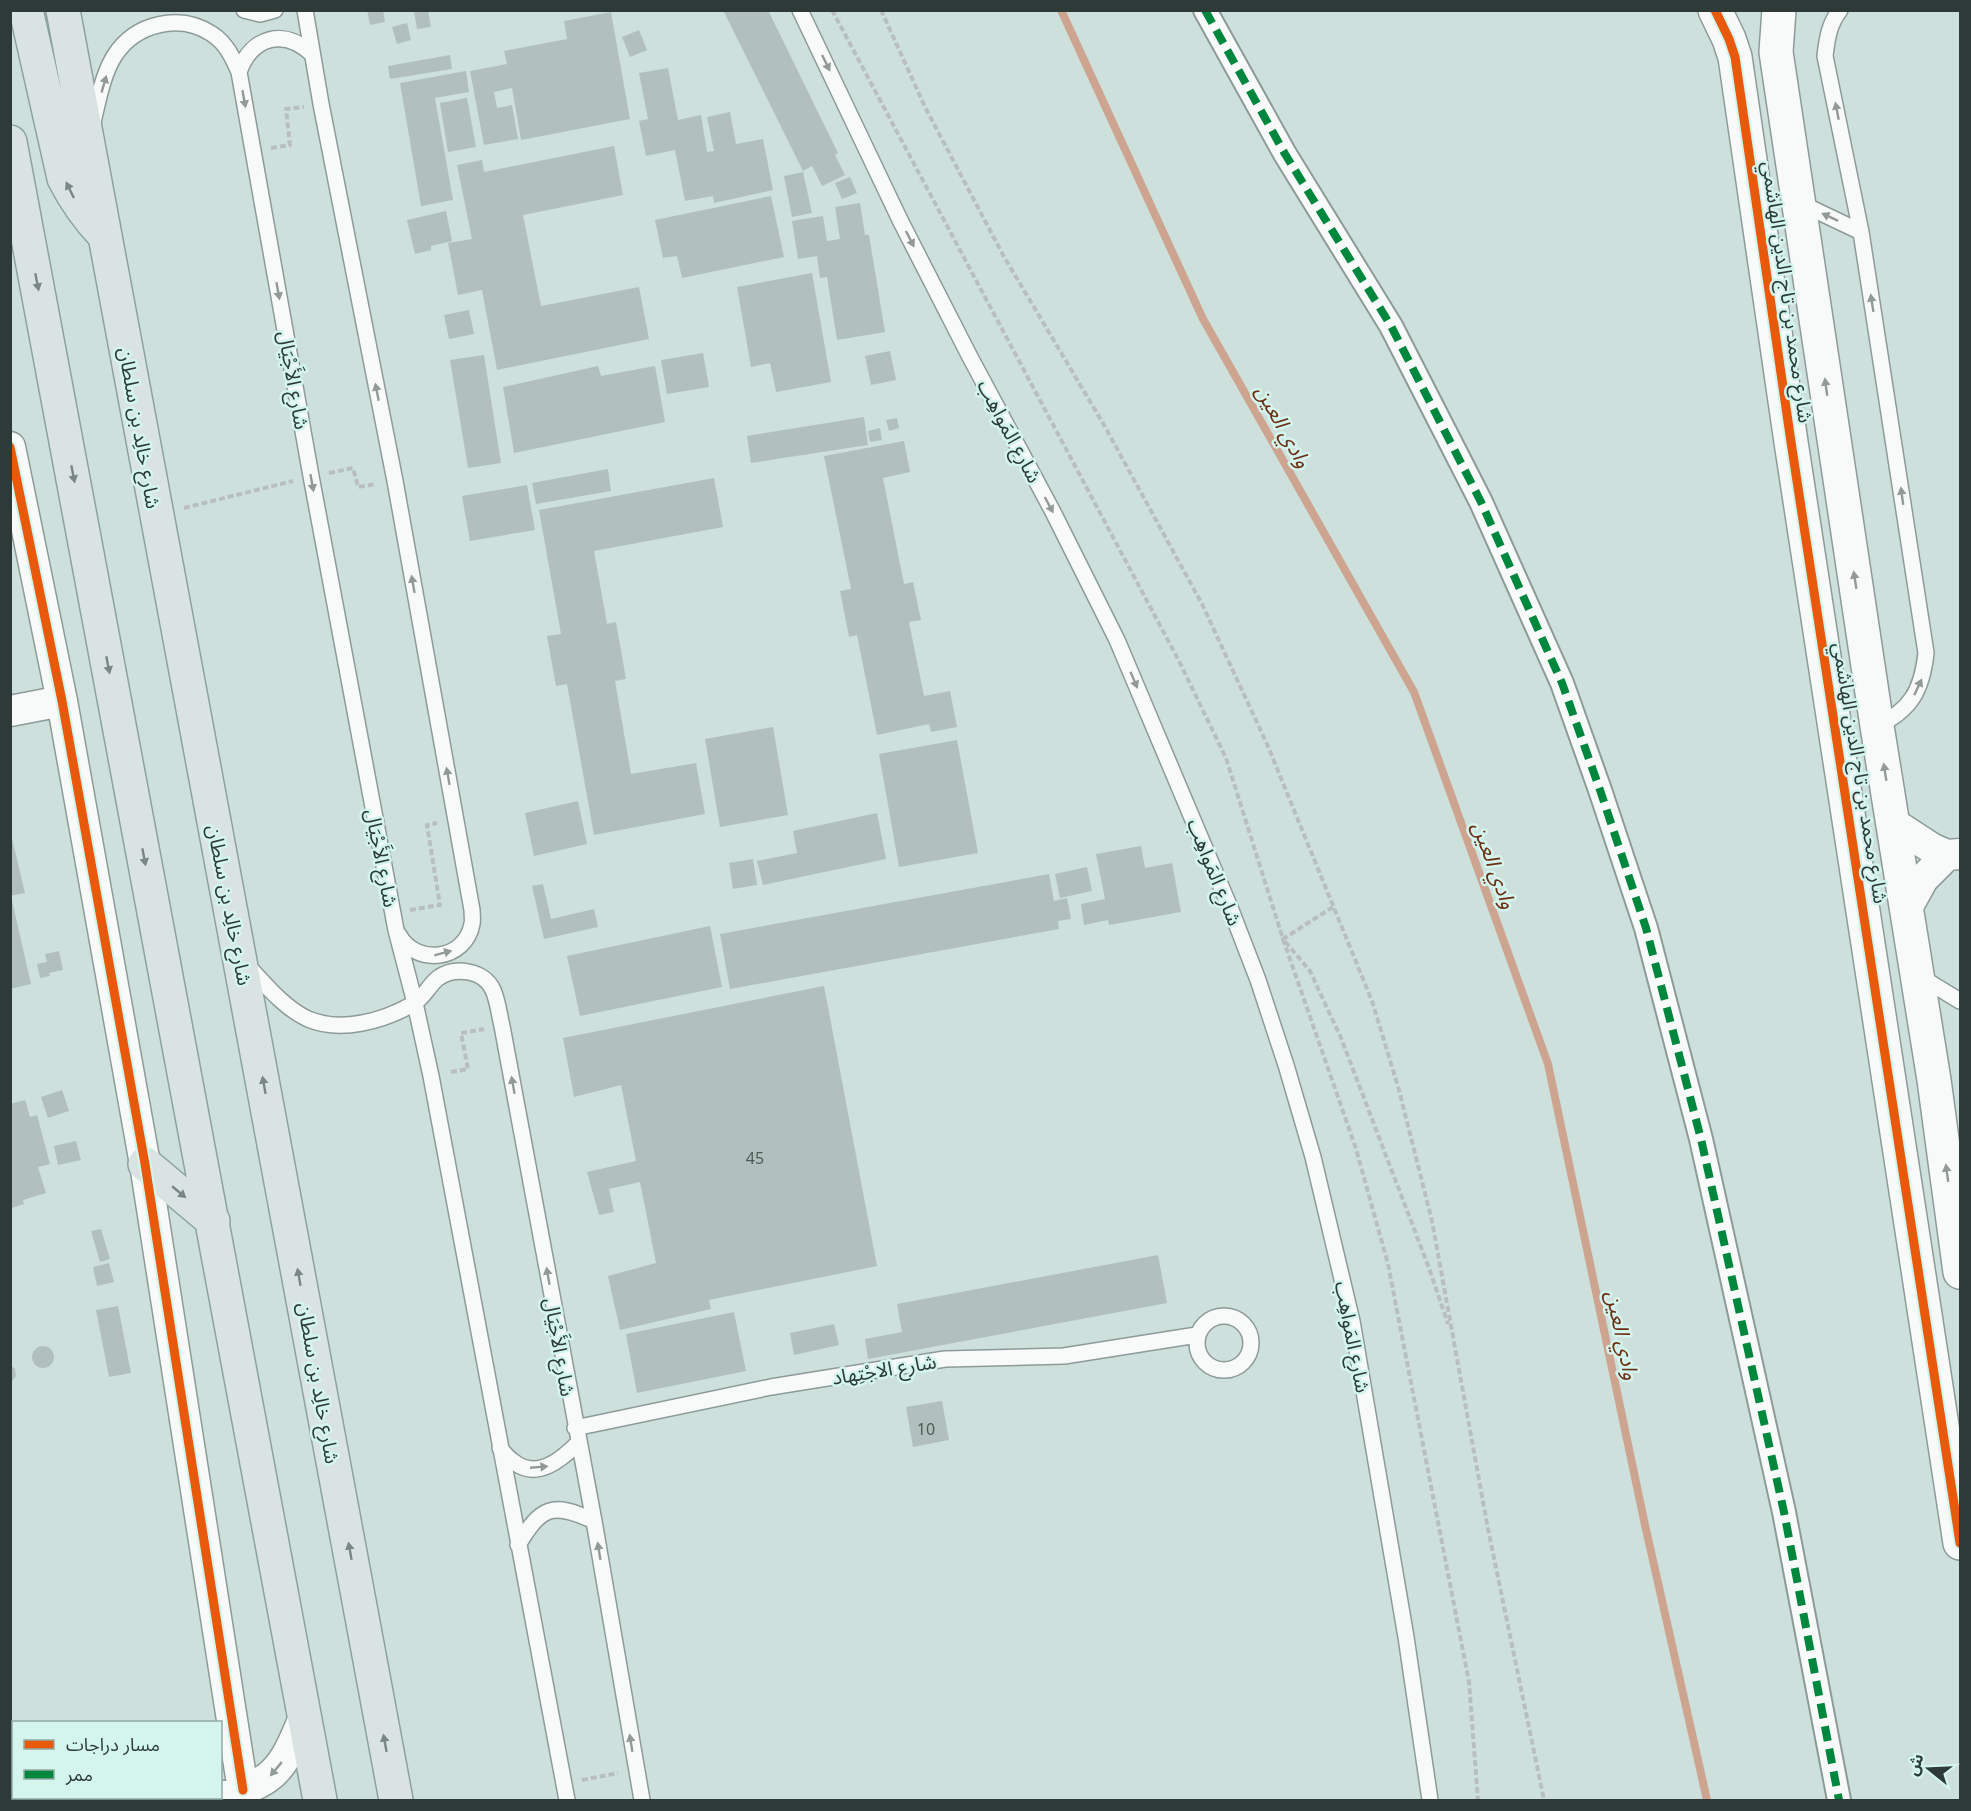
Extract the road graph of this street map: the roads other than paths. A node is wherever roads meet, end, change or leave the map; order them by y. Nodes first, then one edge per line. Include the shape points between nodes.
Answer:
1 (26, 10) edge
2 (63, 10) edge
3 (244, 10) edge
4 (275, 10) edge
5 (305, 10) edge
6 (800, 10) edge
7 (1205, 10) edge
8 (1715, 10) edge
9 (1779, 10) edge
10 (1840, 10) edge
11 (312, 54) junction
12 (239, 72) junction
13 (88, 140) junction
14 (10, 142) edge
15 (1798, 202) junction
16 (1861, 232) junction
17 (105, 236) junction
18 (20, 250) edge
19 (10, 447) edge
20 (62, 701) junction
21 (10, 711) edge
22 (1877, 726) junction
23 (1893, 823) junction
24 (1954, 854) edge
25 (1907, 908) junction
26 (396, 930) junction
27 (239, 957) junction
28 (1917, 975) junction
29 (1960, 1001) edge
30 (416, 1003) junction
31 (145, 1164) junction
32 (213, 1221) junction
33 (1960, 1272) edge
34 (1197, 1335) dead end
35 (575, 1428) junction
36 (578, 1443) junction
37 (500, 1448) junction
38 (594, 1521) junction
39 (1960, 1543) edge
40 (518, 1545) junction
41 (304, 1718) junction
42 (243, 1790) junction
43 (222, 1797) edge
44 (320, 1800) edge
45 (396, 1800) edge
46 (567, 1800) edge
47 (642, 1800) edge
48 (1430, 1800) edge
49 (1839, 1800) edge

17 -> 1 main road via 88,219 64,178
2 - 13 main road, شارع خالِد بن سلطان
3 - 4 lane via 260,14
5 - 11 lane, شارع الأَجْيَال
6 -> 48 lane, شارع المَواهِب via 900,220 1118,640 1258,980 1312,1157 1352,1321
7 - 49 street via 1285,154 1391,326 1476,492 1562,683 1646,928 1701,1139 1784,1512
8 - 39 street, شارع محمد بن تاج الدين الهاشمي via 1736,66
9 - 15 street, شارع محمد بن تاج الدين الهاشمي via 1776,52
16 -> 10 lane via 1825,56 1827,36
11 - 12 lane via 290,40 264,41 243,59
26 -> 11 lane, شارع الأَجْيَال via 414,952 443,955 466,938 472,910
13 -> 12 lane, شارع الأَجْيَال via 114,56 141,30 178,22 197,26 227,48
12 -> 26 lane, شارع الأَجْيَال
13 - 17 main road, شارع خالِد بن سلطان
14 - 18 main road
16 -> 15 lane
22 -> 15 street, شارع محمد بن تاج الدين الهاشمي
22 -> 16 lane via 1908,705 1918,690 1926,653
17 - 27 main road, شارع خالِد بن سلطان
18 -> 32 main road
19 - 20 street
20 - 21 street
20 - 31 street
23 -> 22 street, شارع محمد بن تاج الدين الهاشمي
23 - 24 street via 1919,841
23 - 25 street, شارع محمد بن تاج الدين الهاشمي
24 - 25 street via 1923,879
25 - 28 street, شارع محمد بن تاج الدين الهاشمي
26 - 30 lane, شارع الأَجْيَال
27 - 30 lane, شارع الأَجْيَال via 292,1010 327,1024 366,1023
45 -> 27 main road, شارع خالِد بن سلطان
28 - 29 lane
33 -> 28 street, شارع محمد بن تاج الدين الهاشمي
35 -> 30 lane, شارع الأَجْيَال via 493,989 480,976 451,972 439,977
30 - 37 lane, شارع الأَجْيَال
31 -> 32 main road
31 - 42 street
32 - 41 main road
34 - 35 lane, شارع الاجْتِهاد via 1064,1356 945,1359 771,1387
35 - 36 lane, شارع الأَجْيَال
37 -> 36 lane via 514,1463 532,1469 550,1466
36 - 38 lane, شارع الأَجْيَال
37 - 40 lane, شارع الأَجْيَال
38 - 40 lane via 567,1511 545,1511
47 -> 38 lane, شارع الأَجْيَال
40 - 46 lane, شارع الأَجْيَال
41 -> 42 street via 284,1758 268,1778
41 - 44 main road
42 - 43 street

